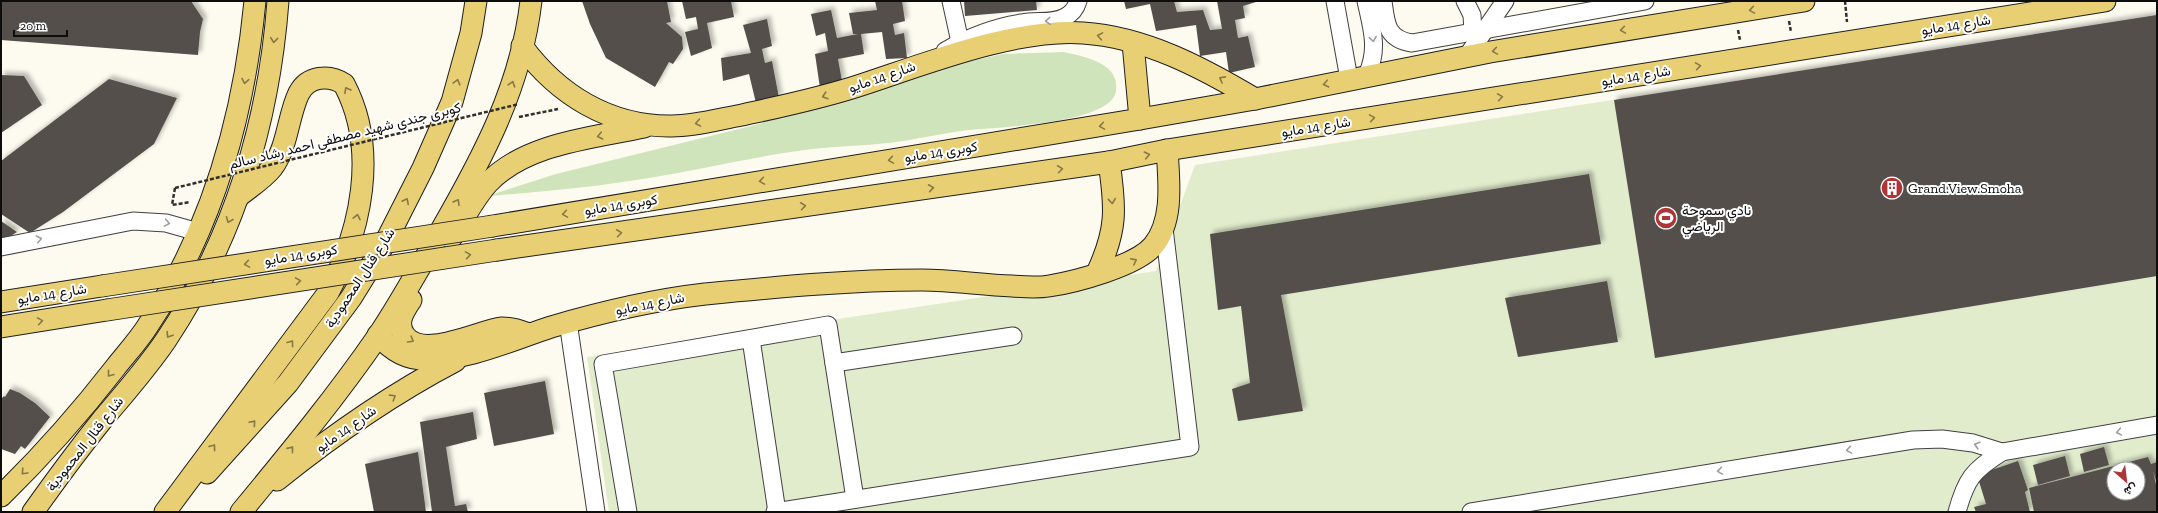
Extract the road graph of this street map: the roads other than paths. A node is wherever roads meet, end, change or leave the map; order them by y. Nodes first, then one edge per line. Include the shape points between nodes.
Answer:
1 (255, 1) edge
2 (278, 1) edge
3 (476, 1) edge
4 (531, 1) edge
5 (951, 1) edge
6 (1078, 1) edge
7 (1335, 1) edge
8 (1366, 1) edge
9 (1383, 1) edge
10 (1465, 1) edge
11 (1505, 1) edge
12 (1645, 1) edge
13 (2105, 1) edge
14 (1792, 2) edge
15 (1479, 31) junction
16 (960, 42) junction
17 (1132, 43) junction
18 (522, 46) junction
19 (1467, 56) junction
20 (922, 64) junction
21 (1358, 77) junction
22 (1256, 99) junction
23 (1140, 119) junction
24 (652, 125) junction
25 (1167, 150) junction
26 (1109, 162) junction
27 (239, 196) junction
28 (1164, 228) junction
29 (198, 232) junction
30 (1, 247) edge
31 (1097, 273) junction
32 (102, 286) joint
33 (1, 302) edge
34 (107, 310) joint
35 (568, 322) junction
36 (1, 327) edge
37 (146, 329) junction
38 (529, 334) junction
39 (378, 335) junction
40 (1013, 336) dead end
41 (751, 339) junction
42 (470, 353) junction
43 (834, 363) junction
44 (120, 399) junction
45 (2157, 425) edge
46 (2002, 452) junction
47 (1, 496) edge
48 (854, 500) junction
49 (245, 507) edge
50 (33, 512) edge
51 (165, 512) edge
52 (169, 512) edge
53 (596, 512) edge
54 (628, 512) edge
55 (776, 512) edge
56 (1471, 512) edge
57 (1957, 512) edge

1 -> 29 main road, شارع قنال المحمودية via 250,47 237,117 226,156
2 -> 27 main road, شارع قنال المحمودية via 266,95
52 -> 3 main road, شارع قنال المحمودية via 222,459 288,383 351,298 385,243 423,168 452,102 471,33
4 - 18 main road
5 - 16 street
6 -> 16 street via 1072,13 1065,18 1023,22 991,30
7 - 21 street
8 -> 21 street via 1375,49 1373,62
9 - 15 street via 1388,29 1402,41 1412,43
10 - 15 street
11 - 15 street
12 - 15 street
25 -> 13 main road, شارع 14 مايو
14 -> 19 main road
15 - 19 street
16 - 20 street
17 -> 20 main road, شارع 14 مايو via 1083,33 1060,34 1002,42
22 -> 17 main road, شارع 14 مايو via 1198,67 1166,53
17 - 23 main road
18 - 24 main road, شارع 14 مايو via 546,76 584,104 613,117
39 -> 18 main road via 470,180 499,120 517,69
19 - 21 main road
20 -> 24 main road, شارع 14 مايو via 808,101 693,124
21 -> 22 main road
22 - 23 main road
23 -> 32 main road, كوبرى 14 مايو, bridge via 493,226
24 -> 38 main road via 534,152 500,172 487,184 401,318 400,324 404,335 412,342 422,345 441,344 503,328
26 -> 25 main road, شارع 14 مايو
25 - 28 main road, شارع 14 مايو via 1170,191
26 -> 31 main road via 1114,217 1110,240
34 -> 26 main road, كوبرى 14 مايو, bridge via 497,250
27 -> 44 main road, شارع قنال المحمودية via 221,240 186,308 144,371
51 -> 27 main road via 328,293 347,254 358,213 363,166 358,120 351,96 344,84 326,77 305,85 297,99 287,134 272,168
31 -> 28 main road, شارع 14 مايو via 1126,265 1142,257 1154,245
28 - 48 street via 1190,447
30 -> 29 street via 133,221 166,223
29 - 37 main road, شارع قنال المحمودية via 181,268
31 - 35 main road, شارع 14 مايو via 1041,287 924,280 793,285 661,299
32 - 33 main road, شارع 14 مايو
36 -> 34 main road, شارع 14 مايو
35 - 38 main road, شارع 14 مايو
35 - 53 street
37 - 44 main road
37 -> 47 main road, شارع قنال المحمودية via 97,391
38 - 42 main road, شارع 14 مايو
39 - 42 main road, شارع 14 مايو via 394,350 416,359 427,360
49 -> 39 main road via 350,375
40 - 43 street
41 - 43 street via 828,325
41 - 54 street via 603,364
41 - 55 street
49 -> 42 main road, شارع 14 مايو via 290,469 377,407 422,378
43 - 48 street
44 - 50 main road, شارع قنال المحمودية
45 -> 46 street
46 -> 56 street via 1973,443 1942,439 1913,440
46 - 57 street via 1979,466 1964,488
48 - 55 street

